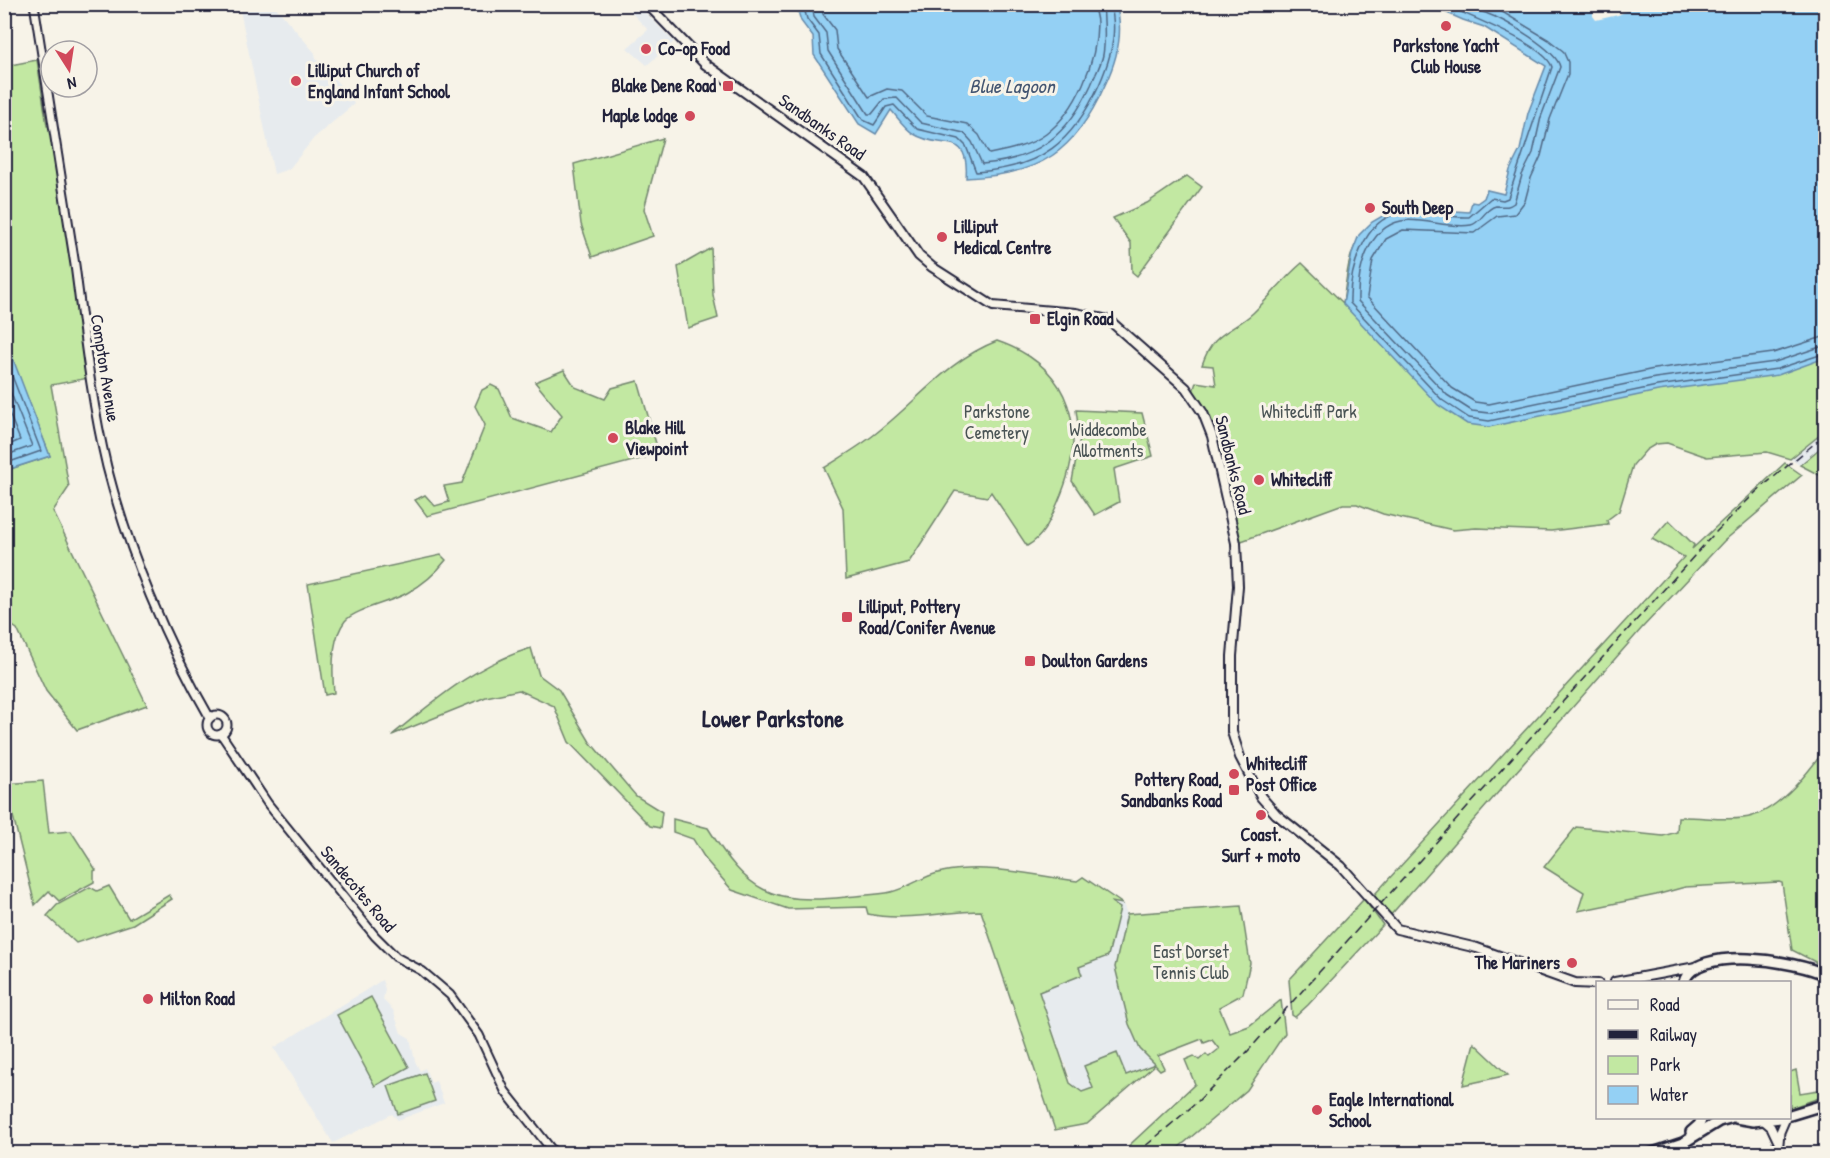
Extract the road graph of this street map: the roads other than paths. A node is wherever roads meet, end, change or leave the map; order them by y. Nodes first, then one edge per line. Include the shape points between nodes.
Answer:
1 (34, 4) edge
2 (648, 4) edge
3 (210, 718) junction
4 (221, 734) junction
5 (272, 807) joint
6 (1696, 966) junction
7 (1659, 974) junction
8 (1826, 975) edge
9 (1620, 981) edge
10 (1681, 981) edge
11 (1683, 981) edge
12 (1596, 984) edge
13 (1826, 1104) edge
14 (1791, 1115) edge
15 (1702, 1119) edge
16 (1728, 1119) edge
17 (1745, 1119) edge
18 (1775, 1119) edge
19 (1786, 1119) edge
20 (1764, 1121) junction
21 (1678, 1144) junction
22 (1779, 1144) junction
23 (555, 1154) edge
24 (1650, 1154) edge
25 (1778, 1154) edge

1 - 3 street, Compton Avenue via 90,387 108,468 163,625
2 - 12 main road, Sandbanks Road via 705,64 864,177 932,267 993,306 1074,312 1109,320 1186,388 1212,436 1236,543 1232,732 1261,797 1276,814 1341,866 1397,929 1478,948 1575,983
3 - 4 street, Compton Avenue via 210,731
3 - 4 street, Compton Avenue via 219,715 226,721 227,728
4 - 5 street, Compton Avenue
5 - 23 street, Sandecotes Road via 375,936 396,957 422,971 450,995 479,1035 505,1091
6 - 7 main road
6 - 8 highway via 1771,959
6 - 11 highway
7 - 9 main road
7 - 10 main road
13 - 14 highway
15 - 21 highway
16 - 21 highway
17 - 20 highway
18 - 20 highway
19 - 22 street
20 - 22 street
21 - 24 highway
22 - 25 street

